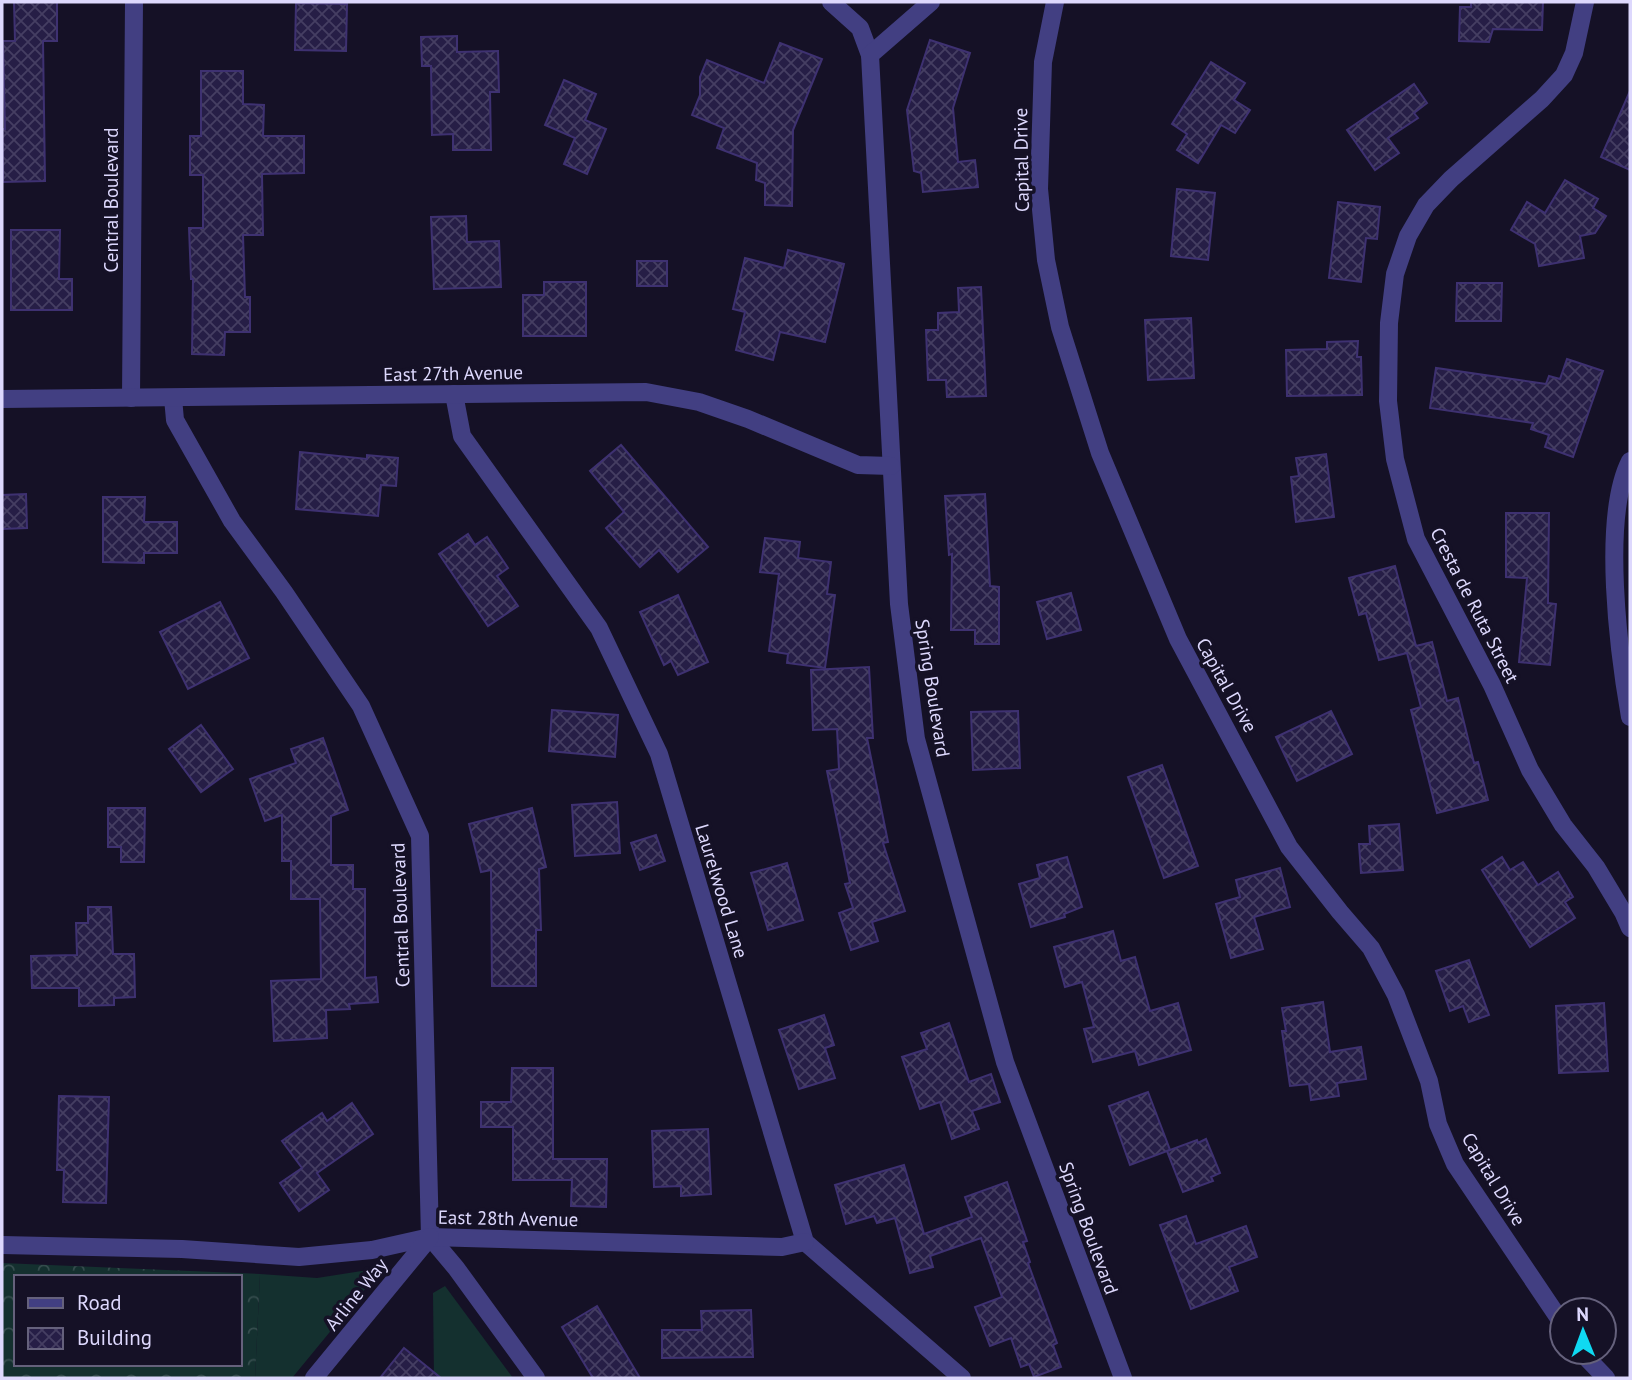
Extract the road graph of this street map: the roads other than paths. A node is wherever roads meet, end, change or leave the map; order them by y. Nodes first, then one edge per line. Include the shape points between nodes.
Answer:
1 (134, 2) edge
2 (831, 2) edge
3 (931, 2) edge
4 (1055, 2) edge
5 (1585, 2) edge
6 (870, 55) junction
7 (454, 394) junction
8 (131, 398) junction
9 (173, 398) junction
10 (2, 399) edge
11 (1630, 461) edge
12 (891, 466) junction
13 (1630, 717) edge
14 (1630, 928) edge
15 (430, 1237) junction
16 (805, 1241) junction
17 (2, 1245) edge
18 (1548, 1302) edge
19 (314, 1378) edge
20 (536, 1378) edge
21 (962, 1378) edge
22 (1123, 1378) edge

1 - 8 street, Central Boulevard
2 - 6 street via 860,27
3 - 6 street
4 - 18 street, Capital Drive via 1043,62 1039,189 1060,327 1100,453 1178,639 1289,847 1371,948 1396,995 1455,1164
5 - 14 street, Cresta de Ruta Street via 1574,53 1564,75 1451,179 1426,205 1408,236 1395,274 1389,323 1388,401 1395,459 1416,539 1492,685 1530,770 1563,825 1596,867
6 - 12 street, Spring Boulevard
7 - 9 street, East 27th Avenue
7 - 12 street, East 27th Avenue via 646,392 699,401 858,465
7 - 16 street, Laurelwood Lane via 462,436 599,628 659,754
8 - 9 street, East 27th Avenue
8 - 10 street, East 27th Avenue
9 - 15 street, Central Boulevard via 175,420 232,521 361,706 420,836
11 - 13 street via 1619,498 1615,547 1620,660
12 - 22 street, Spring Boulevard via 899,604 916,739 1005,1062
15 - 16 street, East 28th Avenue via 782,1247
15 - 17 street, East 28th Avenue via 372,1250 299,1257
15 - 19 street, Arline Way
15 - 20 street
16 - 21 street

